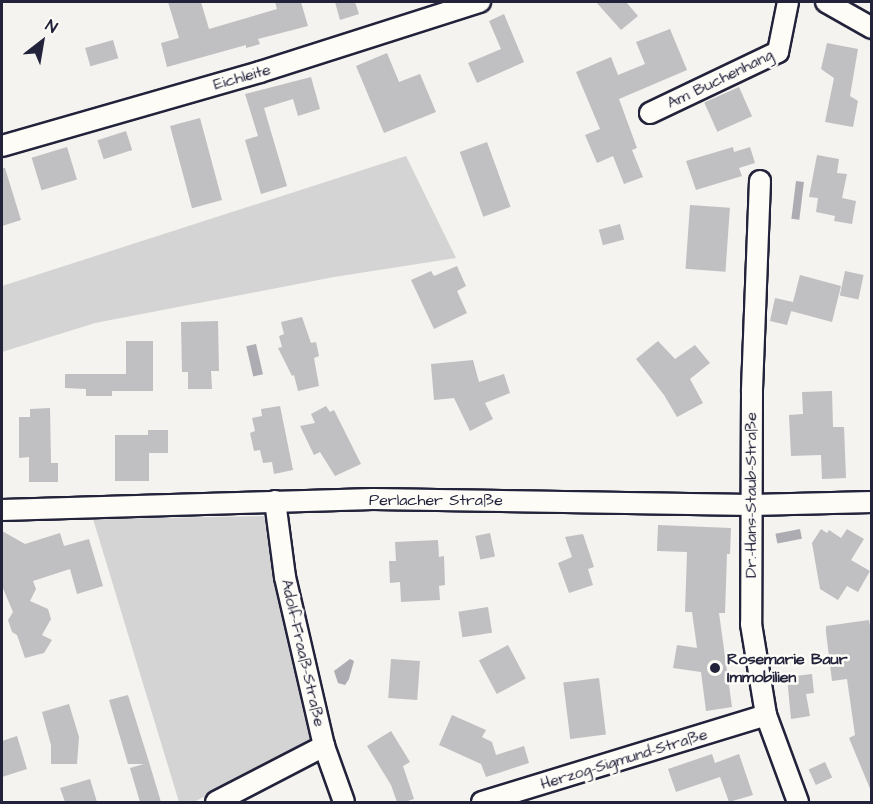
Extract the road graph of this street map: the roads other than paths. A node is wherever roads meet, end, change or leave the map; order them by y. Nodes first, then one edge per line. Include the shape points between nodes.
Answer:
1 (480, 2) edge
2 (788, 2) edge
3 (826, 2) edge
4 (872, 28) edge
5 (650, 113) dead end
6 (2, 146) edge
7 (760, 181) dead end
8 (275, 501) junction
9 (872, 502) edge
10 (752, 505) junction
11 (2, 510) edge
12 (766, 715) junction
13 (324, 746) junction
14 (216, 802) edge
15 (344, 802) edge
16 (482, 802) edge
17 (798, 802) edge

1 - 6 street, Eichleite via 260,72
2 - 5 street, Am Buchenhang via 778,52
3 - 4 street
7 - 10 street, Dr.-Hans-Staub-Straße
8 - 10 street, Perlacher Straße via 543,500
8 - 11 street, Perlacher Straße
8 - 13 street, Adolf-Fraaß-Straße via 285,577
9 - 10 street, Perlacher Straße
10 - 12 street, Dr.-Hans-Staub-Straße via 751,624
12 - 16 street, Herzog-Sigmund-Straße
12 - 17 street, Dr.-Hans-Staub-Straße
13 - 14 street
13 - 15 street, Adolf-Fraaß-Straße

